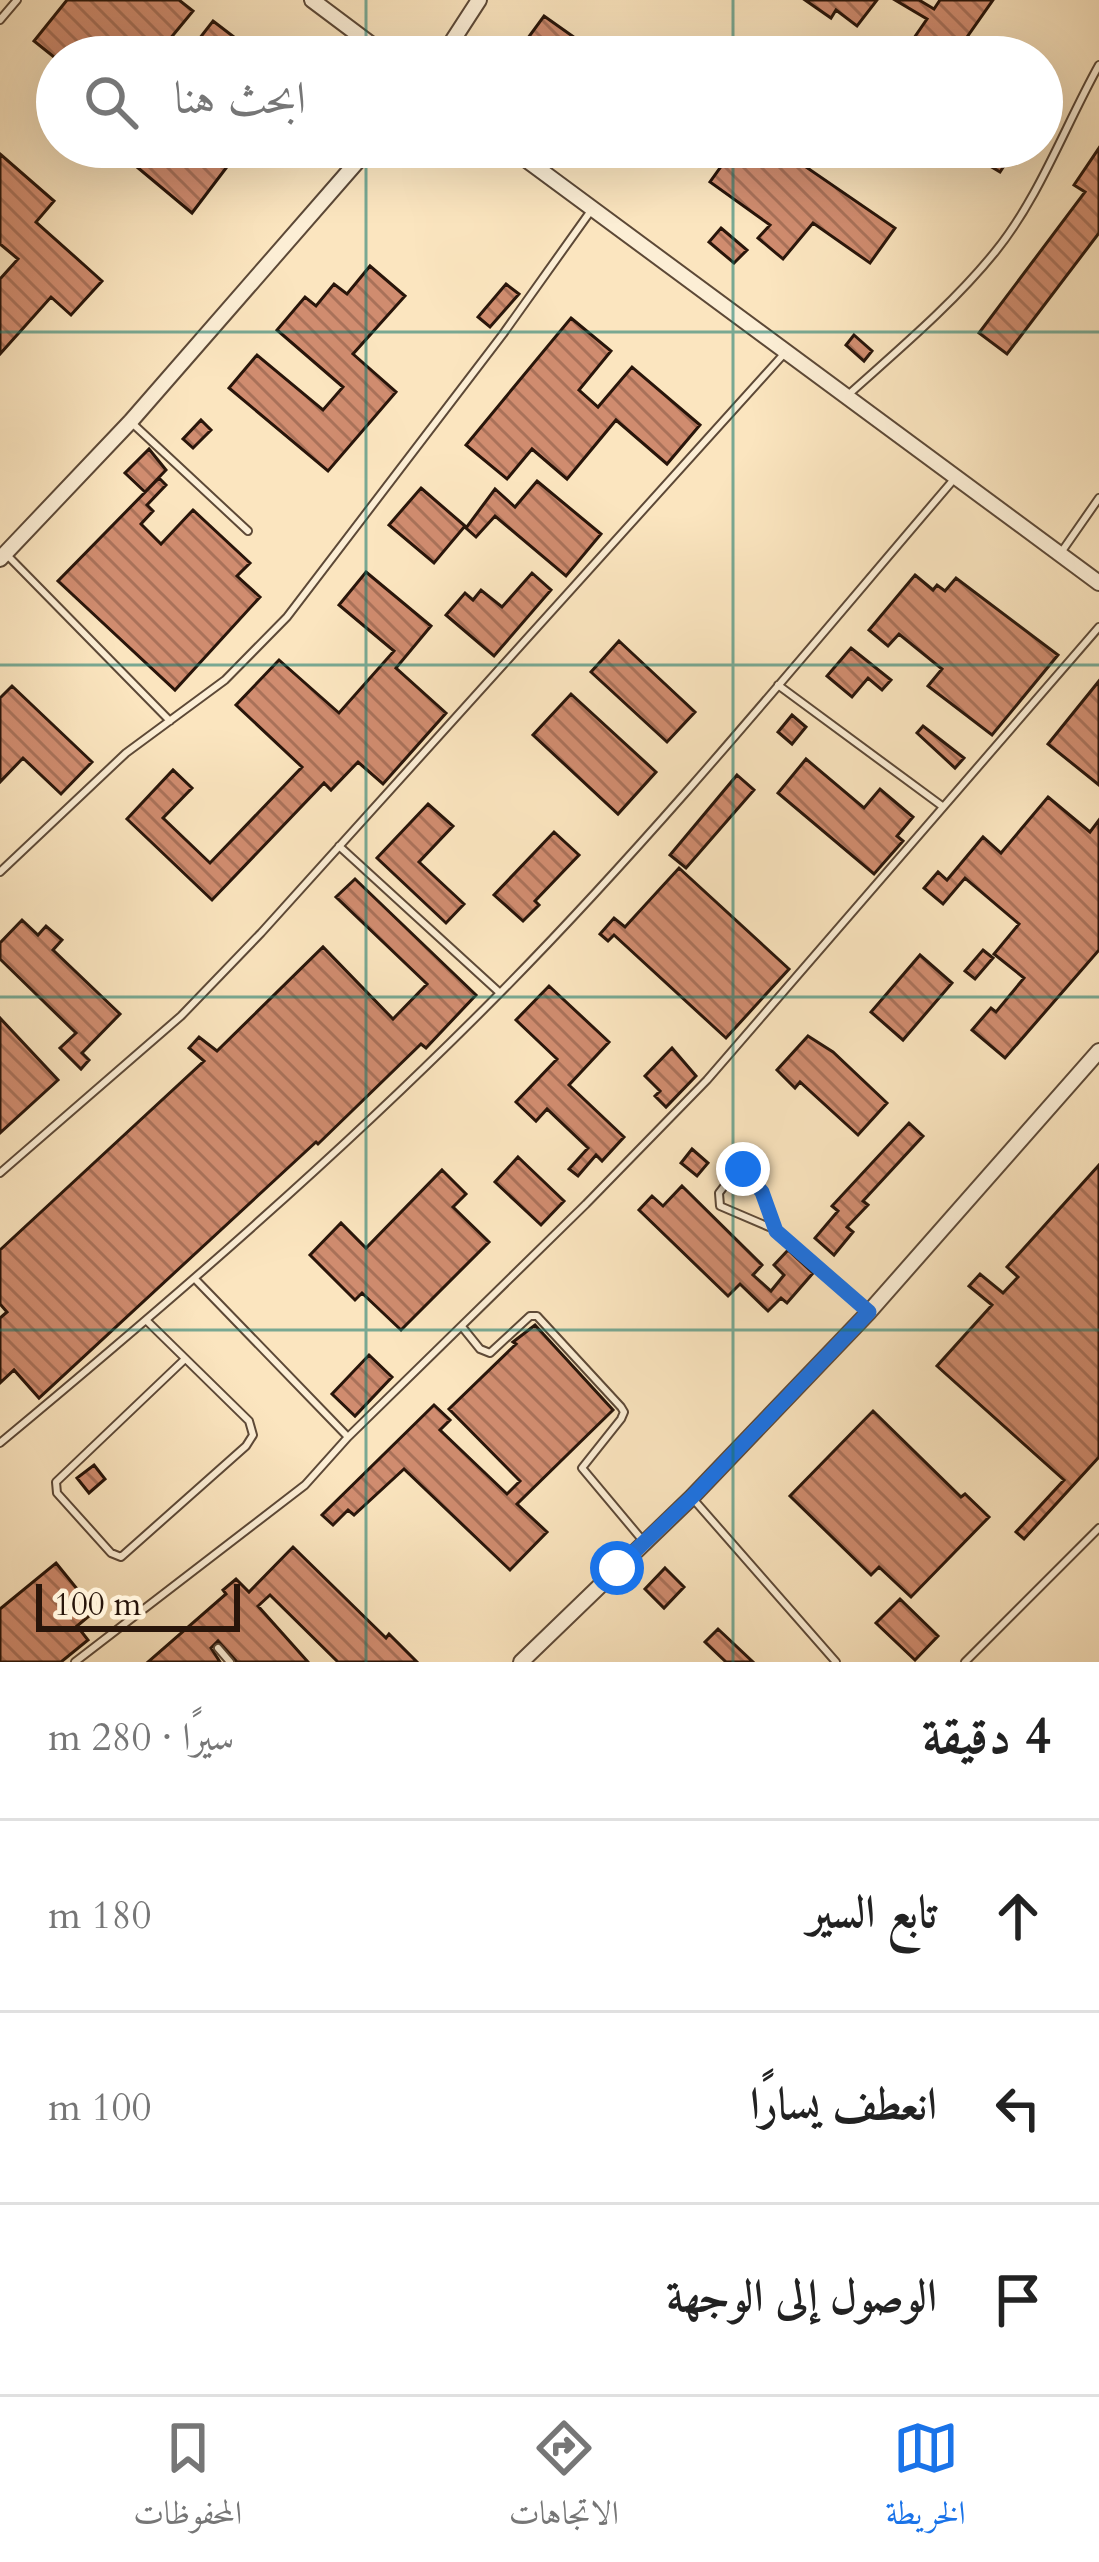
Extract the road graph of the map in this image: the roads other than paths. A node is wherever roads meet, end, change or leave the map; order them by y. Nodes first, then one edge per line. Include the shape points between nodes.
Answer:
1 (17, 0) edge
2 (312, 0) edge
3 (478, 0) edge
4 (0, 20) edge
5 (360, 36) edge
6 (455, 36) edge
7 (1099, 65) edge
8 (1063, 130) edge
9 (352, 168) edge
10 (537, 168) edge
11 (1042, 168) edge
12 (592, 209) junction
13 (785, 352) junction
14 (848, 395) junction
15 (131, 422) junction
16 (955, 478) junction
17 (1099, 498) edge
18 (248, 531) dead end
19 (1059, 554) junction
20 (3, 556) edge
21 (1099, 583) edge
22 (1099, 627) edge
23 (778, 685) junction
24 (170, 721) junction
25 (943, 806) junction
26 (339, 846) junction
27 (0, 872) edge
28 (500, 994) junction
29 (1099, 1051) edge
30 (0, 1173) edge
31 (776, 1231) junction
32 (196, 1280) junction
33 (869, 1312) junction
34 (147, 1321) junction
35 (464, 1328) junction
36 (185, 1359) junction
37 (347, 1437) junction
38 (0, 1443) edge
39 (692, 1497) junction
40 (1099, 1528) edge
41 (644, 1542) junction
42 (218, 1648) dead end
43 (74, 1662) edge
44 (230, 1662) edge
45 (521, 1662) edge
46 (836, 1662) edge
47 (965, 1662) edge

1 - 4 lane
2 - 5 street
3 - 6 street
7 - 8 lane
9 - 15 street
10 - 12 street
11 - 14 lane via 996,251
12 - 13 street
12 - 24 lane via 287,617
13 - 14 street
13 - 26 lane
14 - 16 street
15 - 18 lane
15 - 20 street
16 - 19 street
16 - 23 lane
17 - 19 lane
19 - 21 street
20 - 24 lane
22 - 25 lane
23 - 25 lane
23 - 28 lane
24 - 27 lane
25 - 35 lane via 706,1080
26 - 28 lane
26 - 30 lane via 181,1016
28 - 32 lane
29 - 33 street
31 - 31 lane via 762,1192 736,1171 719,1193 720,1206
31 - 33 lane
32 - 34 lane
32 - 37 lane
33 - 39 street
34 - 36 lane
34 - 38 lane
35 - 37 lane
35 - 41 lane via 490,1353 537,1316 621,1407 621,1419 582,1468
36 - 36 lane via 249,1421 253,1435 121,1557 57,1493 56,1482
37 - 43 lane via 305,1485
39 - 41 street
39 - 46 lane
40 - 47 lane
41 - 45 street
42 - 44 lane

